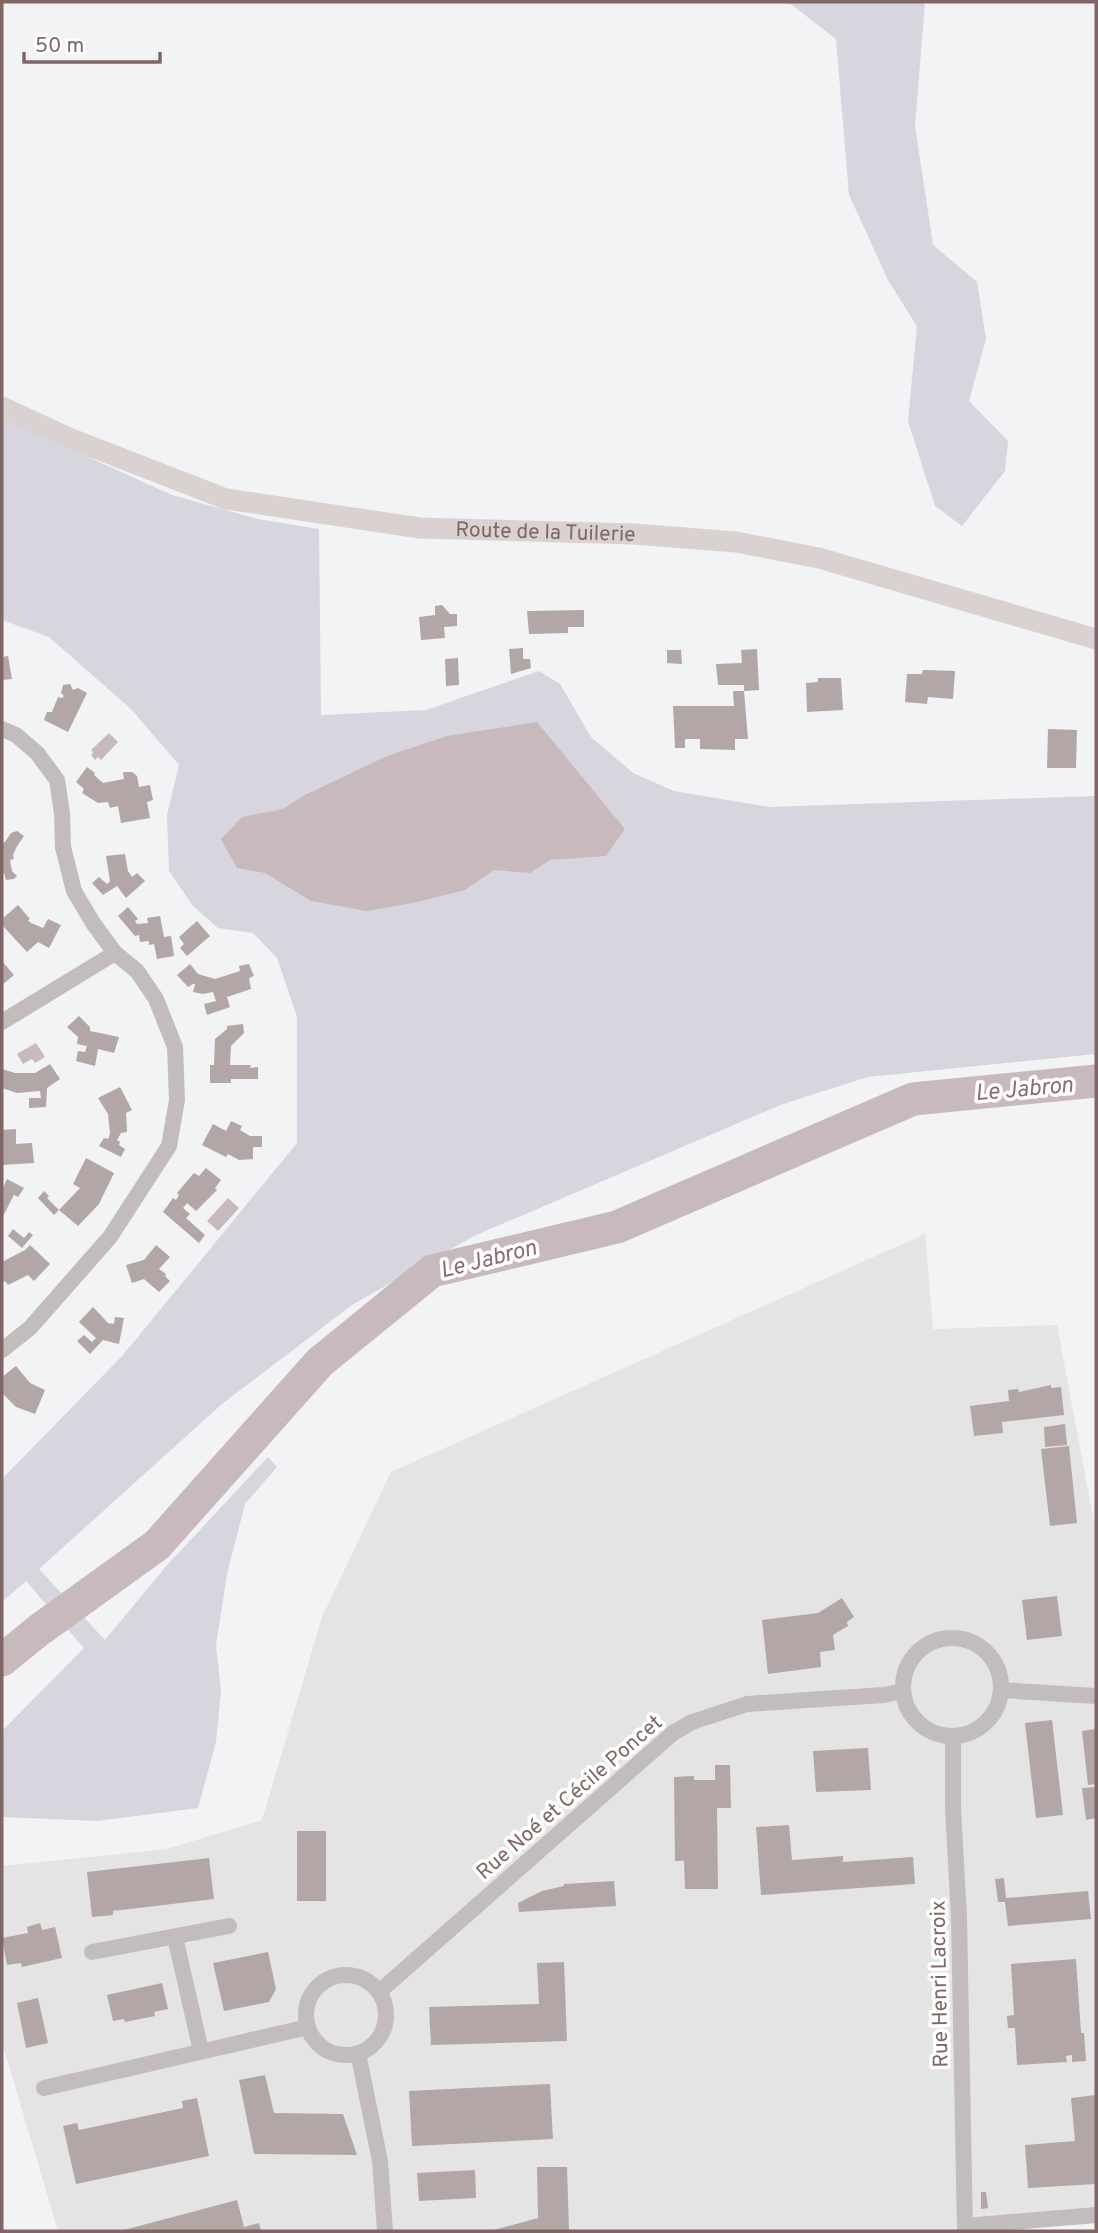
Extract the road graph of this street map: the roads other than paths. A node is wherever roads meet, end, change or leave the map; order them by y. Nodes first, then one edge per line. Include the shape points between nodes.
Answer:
1 (2, 407) edge
2 (1096, 639) edge
3 (2, 729) edge
4 (115, 953) junction
5 (2, 1022) edge
6 (2, 1350) edge
7 (1001, 1690) junction
8 (902, 1691) junction
9 (1096, 1696) edge
10 (953, 1736) junction
11 (229, 1926) dead end
12 (175, 1937) junction
13 (92, 1952) dead end
14 (379, 1992) junction
15 (308, 2027) junction
16 (201, 2052) junction
17 (358, 2053) junction
18 (44, 2088) dead end
19 (1096, 2215) edge
20 (965, 2229) edge
21 (385, 2231) edge

1 - 2 main road, Route de la Tuilerie via 226,499 420,528 736,542 819,558
3 - 4 street via 37,753 57,780 63,847 74,891
4 - 5 street
4 - 6 street via 138,971 156,999 175,1047 177,1100 169,1146 110,1237 30,1328
7 - 8 street via 993,1660 977,1645 957,1638 935,1640 917,1652 905,1670
7 - 9 street
7 - 10 street via 995,1710 982,1726
8 - 10 street via 915,1720 933,1732
8 - 14 street, Rue Noé et Cécile Poncet via 747,1704 692,1722 606,1790
10 - 20 street, Rue Henri Lacroix
11 - 12 street
12 - 13 street
12 - 16 street
14 - 15 street via 363,1979 333,1977 310,1997
14 - 17 street via 385,2022 376,2042
15 - 16 street
15 - 17 street via 327,2051
16 - 18 street
17 - 21 street via 380,2161
19 - 20 street

